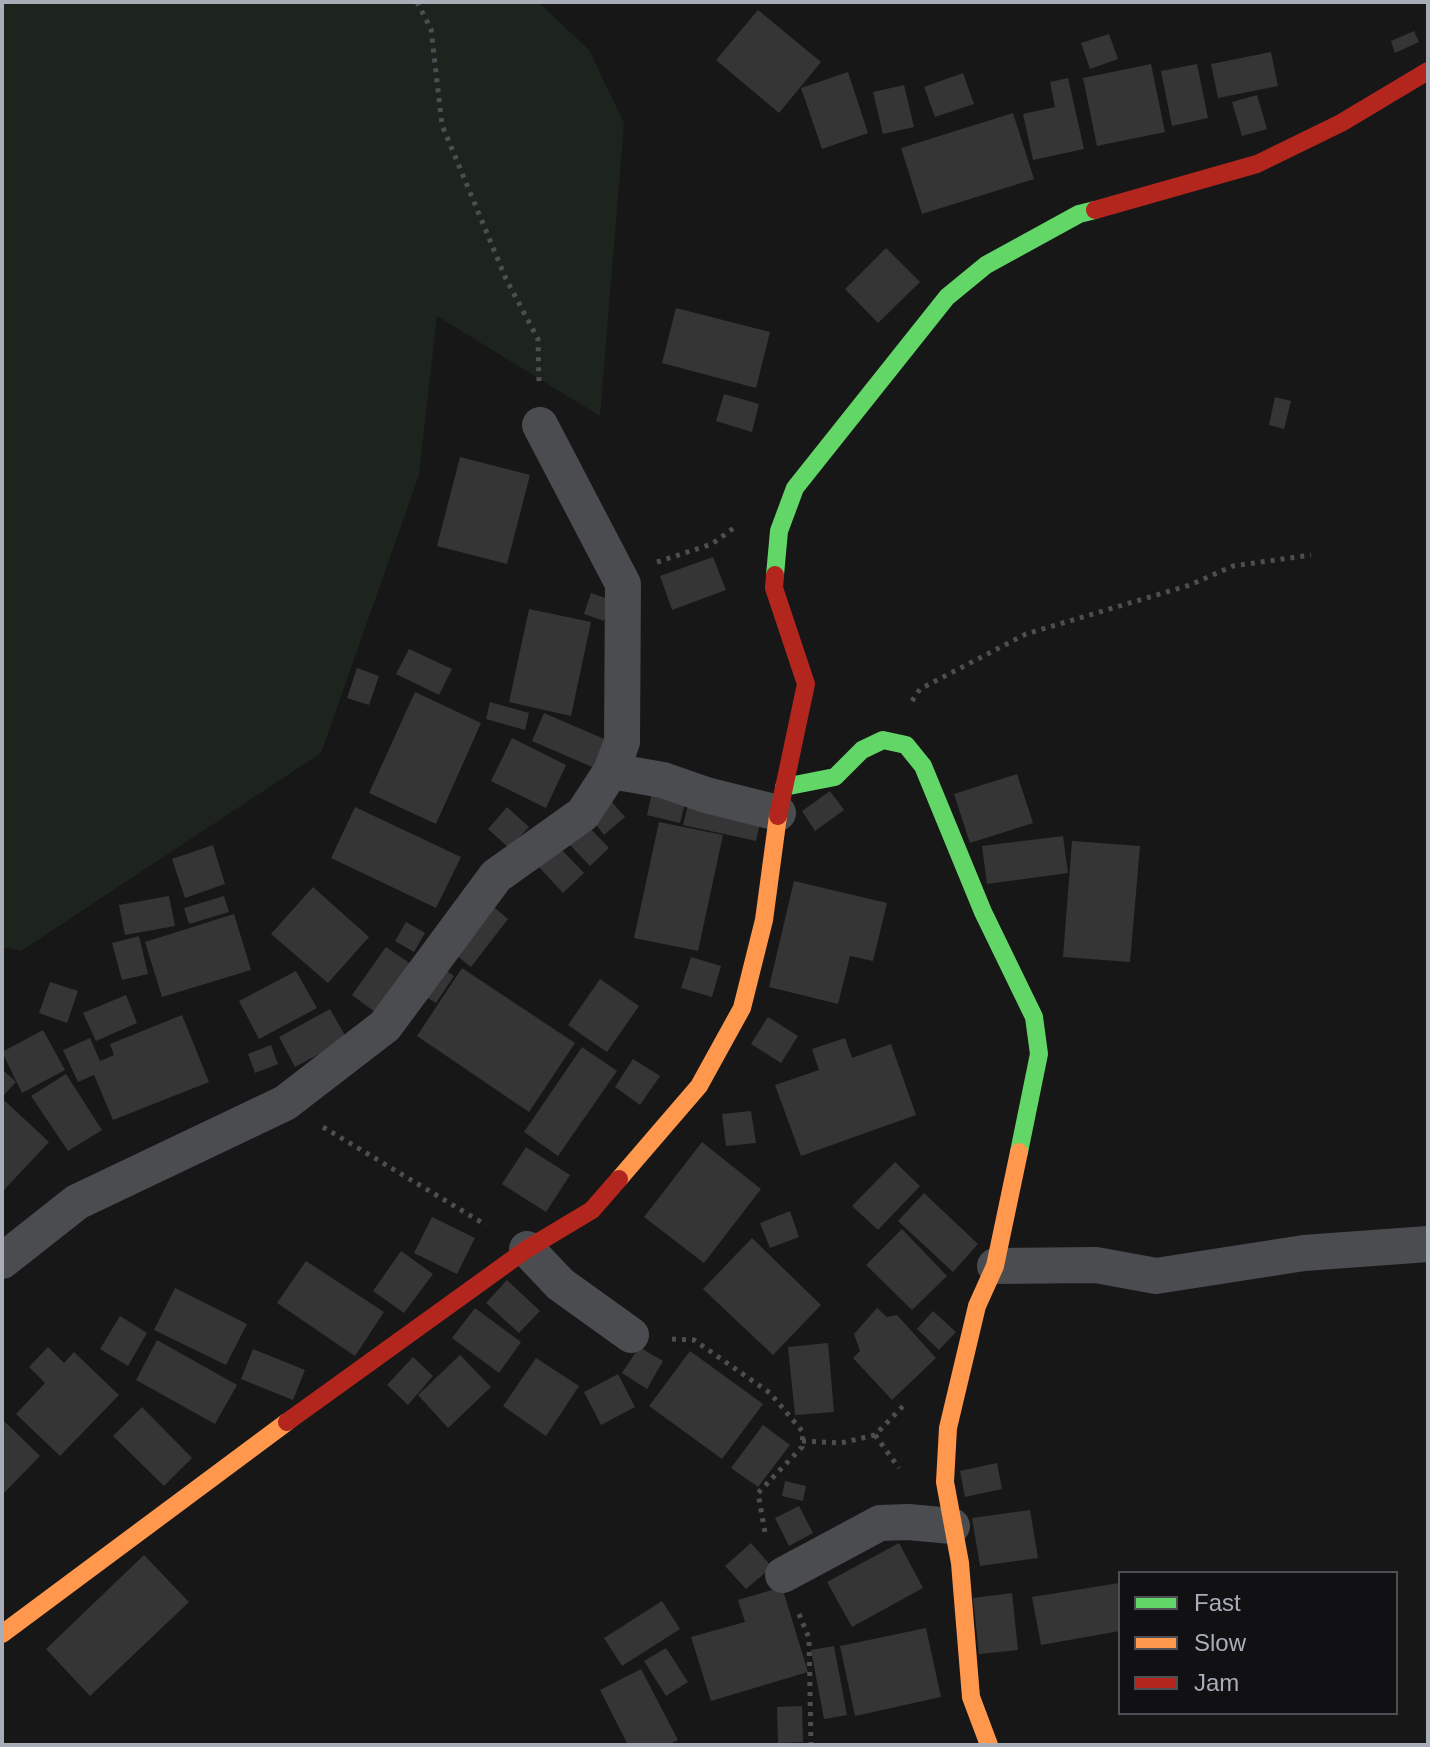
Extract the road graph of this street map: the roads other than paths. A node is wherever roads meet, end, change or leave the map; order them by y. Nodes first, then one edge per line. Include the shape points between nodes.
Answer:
1 (1428, 71) edge
2 (540, 425) road end
3 (611, 771) junction
4 (781, 800) junction
5 (1428, 1244) edge
6 (527, 1249) junction
7 (2, 1261) edge
8 (995, 1266) junction
9 (631, 1335) road end
10 (952, 1526) junction
11 (783, 1575) dead end
12 (2, 1634) edge
13 (989, 1745) edge

1 - 4 street via 1341,123 1257,164 1079,214 986,265 947,297 795,488 779,531 774,588 806,684
2 - 3 street via 623,584 622,742
3 - 4 street via 663,780 706,795
3 - 7 street via 583,814 496,876 385,1026 285,1103 77,1202
4 - 6 street via 764,920 742,1008 699,1086 592,1210
4 - 8 street via 835,777 862,750 883,740 906,745 923,766 983,912 1034,1017 1039,1054
5 - 8 street via 1304,1253 1156,1276 1096,1265
6 - 9 street via 560,1284
6 - 12 street
8 - 10 street via 977,1306 948,1428 945,1482
10 - 11 street via 880,1523
10 - 13 street via 971,1697

